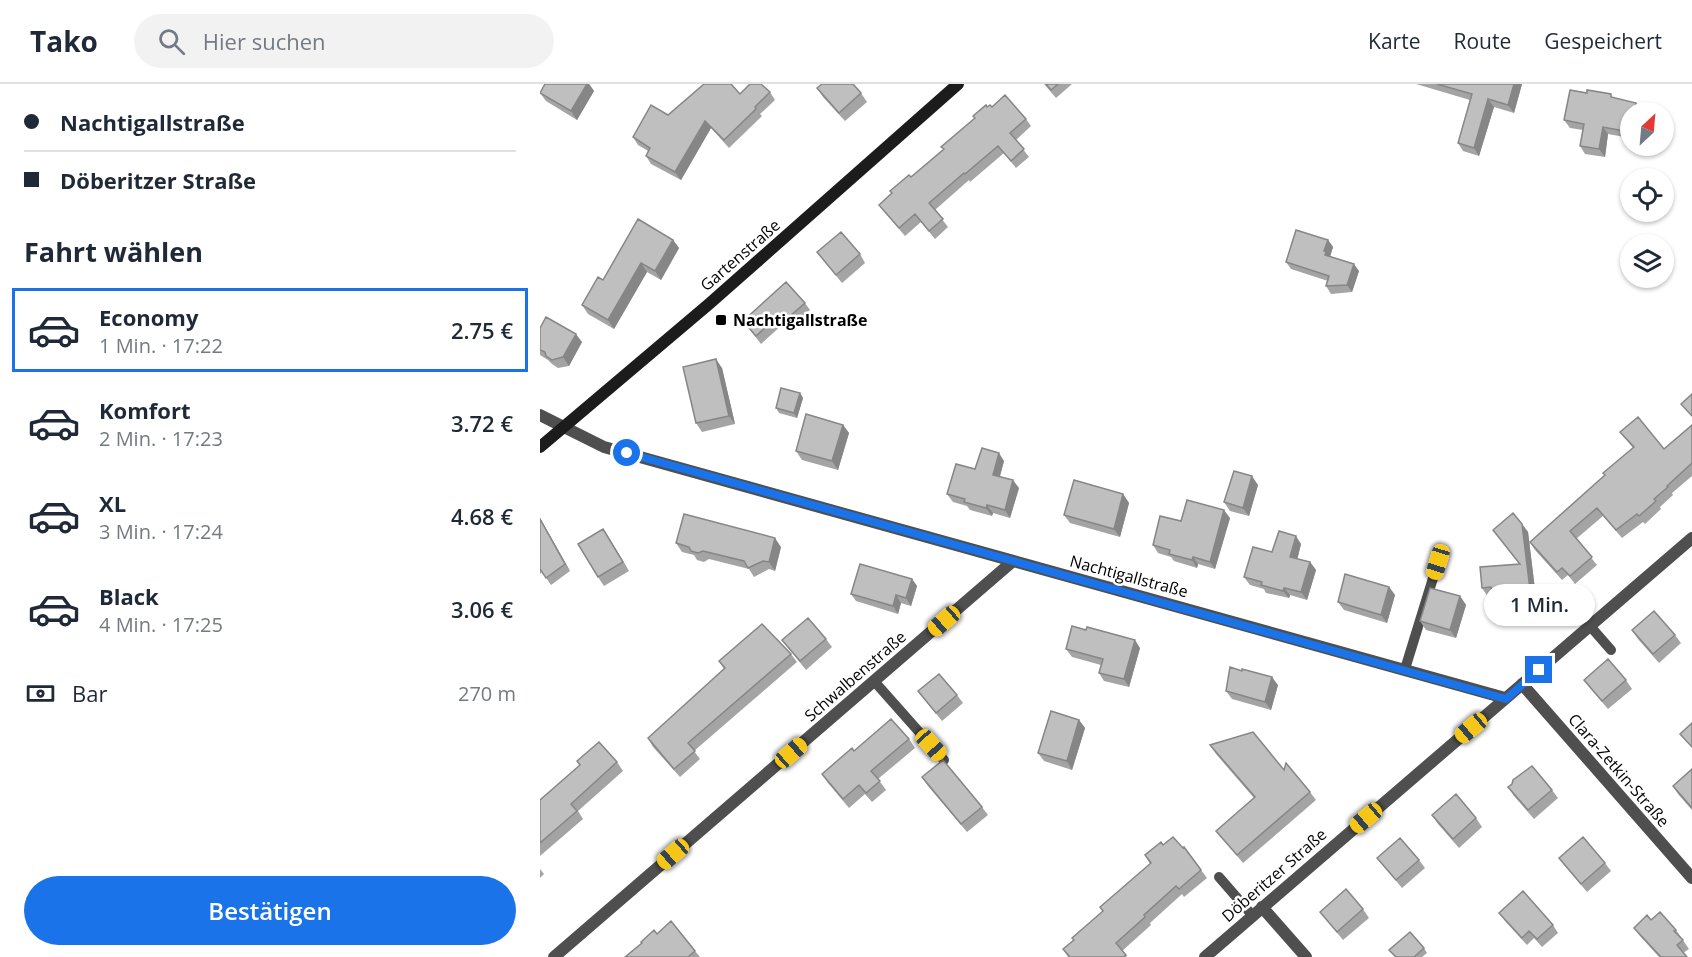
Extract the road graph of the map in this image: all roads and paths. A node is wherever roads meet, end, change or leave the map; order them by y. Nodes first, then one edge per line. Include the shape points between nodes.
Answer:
1 (958, 84) edge
2 (540, 415) edge
3 (564, 428) junction
4 (540, 447) edge
5 (1692, 538) edge
6 (1013, 561) junction
7 (1438, 562) dead end
8 (1590, 626) junction
9 (1611, 650) dead end
10 (1405, 669) junction
11 (874, 681) junction
12 (1522, 684) junction
13 (1506, 699) junction
14 (944, 760) edge
15 (1219, 878) dead end
16 (1692, 878) edge
17 (1257, 911) junction
18 (554, 957) edge
19 (1204, 957) edge
20 (1306, 957) edge

1 - 3 street, Gartenstraße
2 - 3 street, Nachtigallstraße
3 - 4 street, Gartenstraße
3 - 6 street, Nachtigallstraße via 604,447
5 - 8 street, Döberitzer Straße
6 - 10 street, Nachtigallstraße
6 - 11 street, Schwalbenstraße
7 - 10 lane
8 - 9 lane
8 - 12 street, Döberitzer Straße
10 - 13 street, Nachtigallstraße
11 - 14 lane
11 - 18 street, Schwalbenstraße
12 - 13 street, Döberitzer Straße
12 - 16 street, Clara-Zetkin-Straße
13 - 17 street, Döberitzer Straße
15 - 17 lane
17 - 19 street, Döberitzer Straße
17 - 20 street

